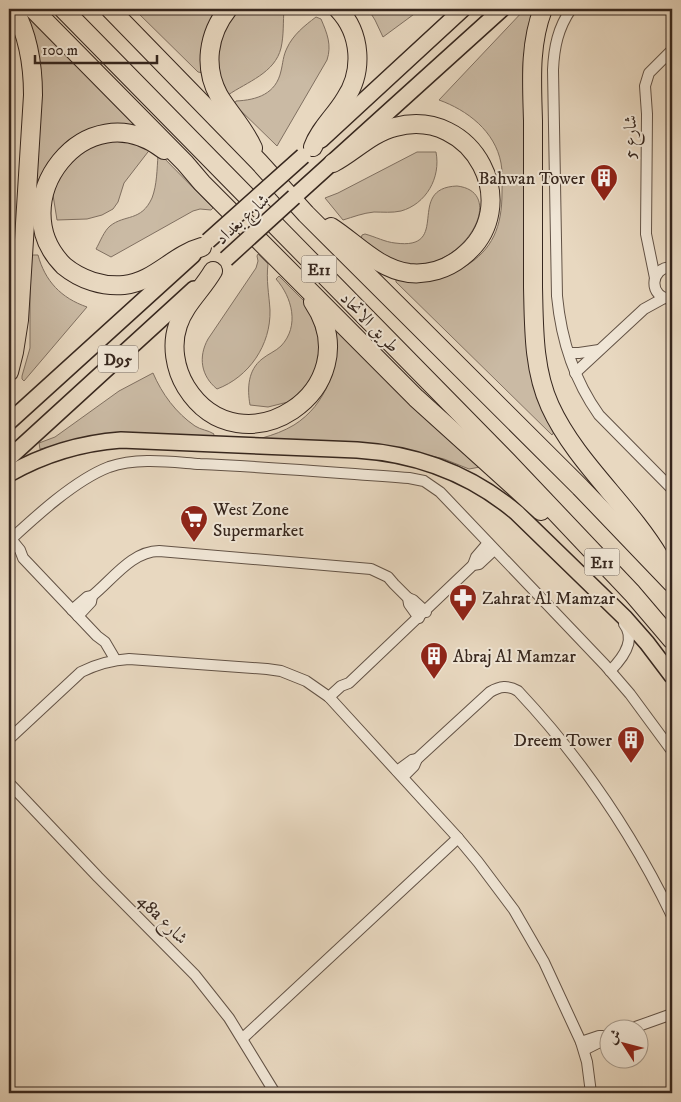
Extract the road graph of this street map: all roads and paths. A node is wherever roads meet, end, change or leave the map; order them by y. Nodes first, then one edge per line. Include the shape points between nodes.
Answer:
1 (14, 9) edge
2 (33, 9) edge
3 (63, 9) edge
4 (110, 9) edge
5 (228, 9) edge
6 (338, 9) edge
7 (463, 9) edge
8 (502, 9) edge
9 (543, 9) edge
10 (571, 9) edge
11 (672, 50) edge
12 (672, 55) edge
13 (661, 61) junction
14 (308, 152) junction
15 (259, 162) junction
16 (326, 168) junction
17 (202, 183) junction
18 (306, 214) junction
19 (205, 244) junction
20 (649, 248) junction
21 (287, 267) junction
22 (670, 267) edge
23 (213, 271) junction
24 (655, 282) junction
25 (668, 299) edge
26 (644, 309) junction
27 (600, 349) junction
28 (568, 353) junction
29 (9, 372) edge
30 (575, 373) junction
31 (9, 422) edge
32 (9, 458) edge
33 (9, 474) edge
34 (672, 489) edge
35 (10, 543) edge
36 (491, 547) junction
37 (607, 567) junction
38 (672, 577) edge
39 (672, 583) edge
40 (613, 606) junction
41 (75, 613) junction
42 (422, 615) junction
43 (672, 640) edge
44 (624, 652) junction
45 (110, 660) junction
46 (608, 668) junction
47 (669, 672) edge
48 (332, 700) junction
49 (9, 739) edge
50 (672, 751) edge
51 (400, 774) junction
52 (9, 783) edge
53 (458, 838) junction
54 (672, 916) edge
55 (672, 1014) edge
56 (648, 1023) edge
57 (598, 1037) edge
58 (243, 1038) junction
59 (582, 1046) junction
60 (275, 1093) edge
61 (590, 1093) edge

1 - 29 highway via 28,45 33,96 18,320
2 - 17 highway
3 - 37 highway, طريق الاتحاد / E11 via 507,460
4 - 15 highway, طريق الاتحاد / E11
5 - 15 highway via 218,22 210,43 211,76 219,95 245,131
6 - 14 highway via 354,35 358,56 355,77 347,97
7 - 14 main road, شارع بغداد / D95
8 - 16 main road, شارع بغداد / D95
9 - 38 highway via 534,44 531,80 534,310 539,369 548,403 567,438 639,528
10 - 28 street via 557,37 552,70 557,296
11 - 13 street, شارع 5
12 - 13 street, شارع 5
13 - 20 street, شارع 5 via 647,76 645,86
14 - 19 main road, شارع بغداد / D95, bridge
15 - 18 highway, طريق الاتحاد / E11
16 - 18 highway via 375,135 396,127 417,124 448,131 465,142 484,168 490,188 485,228 474,246 457,262 434,272 409,273 381,263 345,236
16 - 23 main road, شارع بغداد / D95, bridge
17 - 19 highway via 152,142 130,134 105,133 81,141 57,162 41,193 40,212 42,231 56,256 75,274 99,284 122,285 142,281
17 - 21 highway
18 - 39 highway, طريق الاتحاد / E11
19 - 31 main road, شارع بغداد / D95
20 - 22 street
20 - 24 street, شارع 5
21 - 23 highway via 321,316 327,337 325,365 314,390 297,408 277,419 256,424 233,422 203,407 189,392 177,368 178,325
21 - 37 highway via 416,398 568,536
22 - 24 street via 658,272
23 - 32 main road, شارع بغداد / D95
24 - 25 street via 656,292
24 - 26 street
25 - 26 street
26 - 27 street
27 - 28 street
27 - 30 street
28 - 30 street
30 - 34 street via 599,415
33 - 40 main road via 63,450 121,440 358,450 407,456 455,473 503,501
35 - 36 street via 59,499 96,473 125,463 149,462 417,479 440,492
35 - 41 street via 20,550 23,558
36 - 42 street via 479,564 473,565
36 - 46 street
37 - 43 highway, طريق الاتحاد / E11
40 - 44 street via 629,633
40 - 47 main road via 648,643
41 - 42 street via 91,602 92,596 137,556 159,551 363,567 388,577
41 - 45 street via 98,638
42 - 48 street via 346,685 341,686
44 - 46 street
44 - 47 street via 630,647 642,647
45 - 48 street via 267,669 294,675
45 - 49 street via 73,678
46 - 50 street
48 - 51 street
51 - 53 street
51 - 54 street via 414,766 417,758 490,692 504,686 512,687 570,752 613,814
52 - 58 street, 48a شارع via 195,975
53 - 58 street
53 - 59 street via 497,886 529,936
55 - 56 street
57 - 59 street
58 - 60 street, 48a شارع
59 - 61 street

